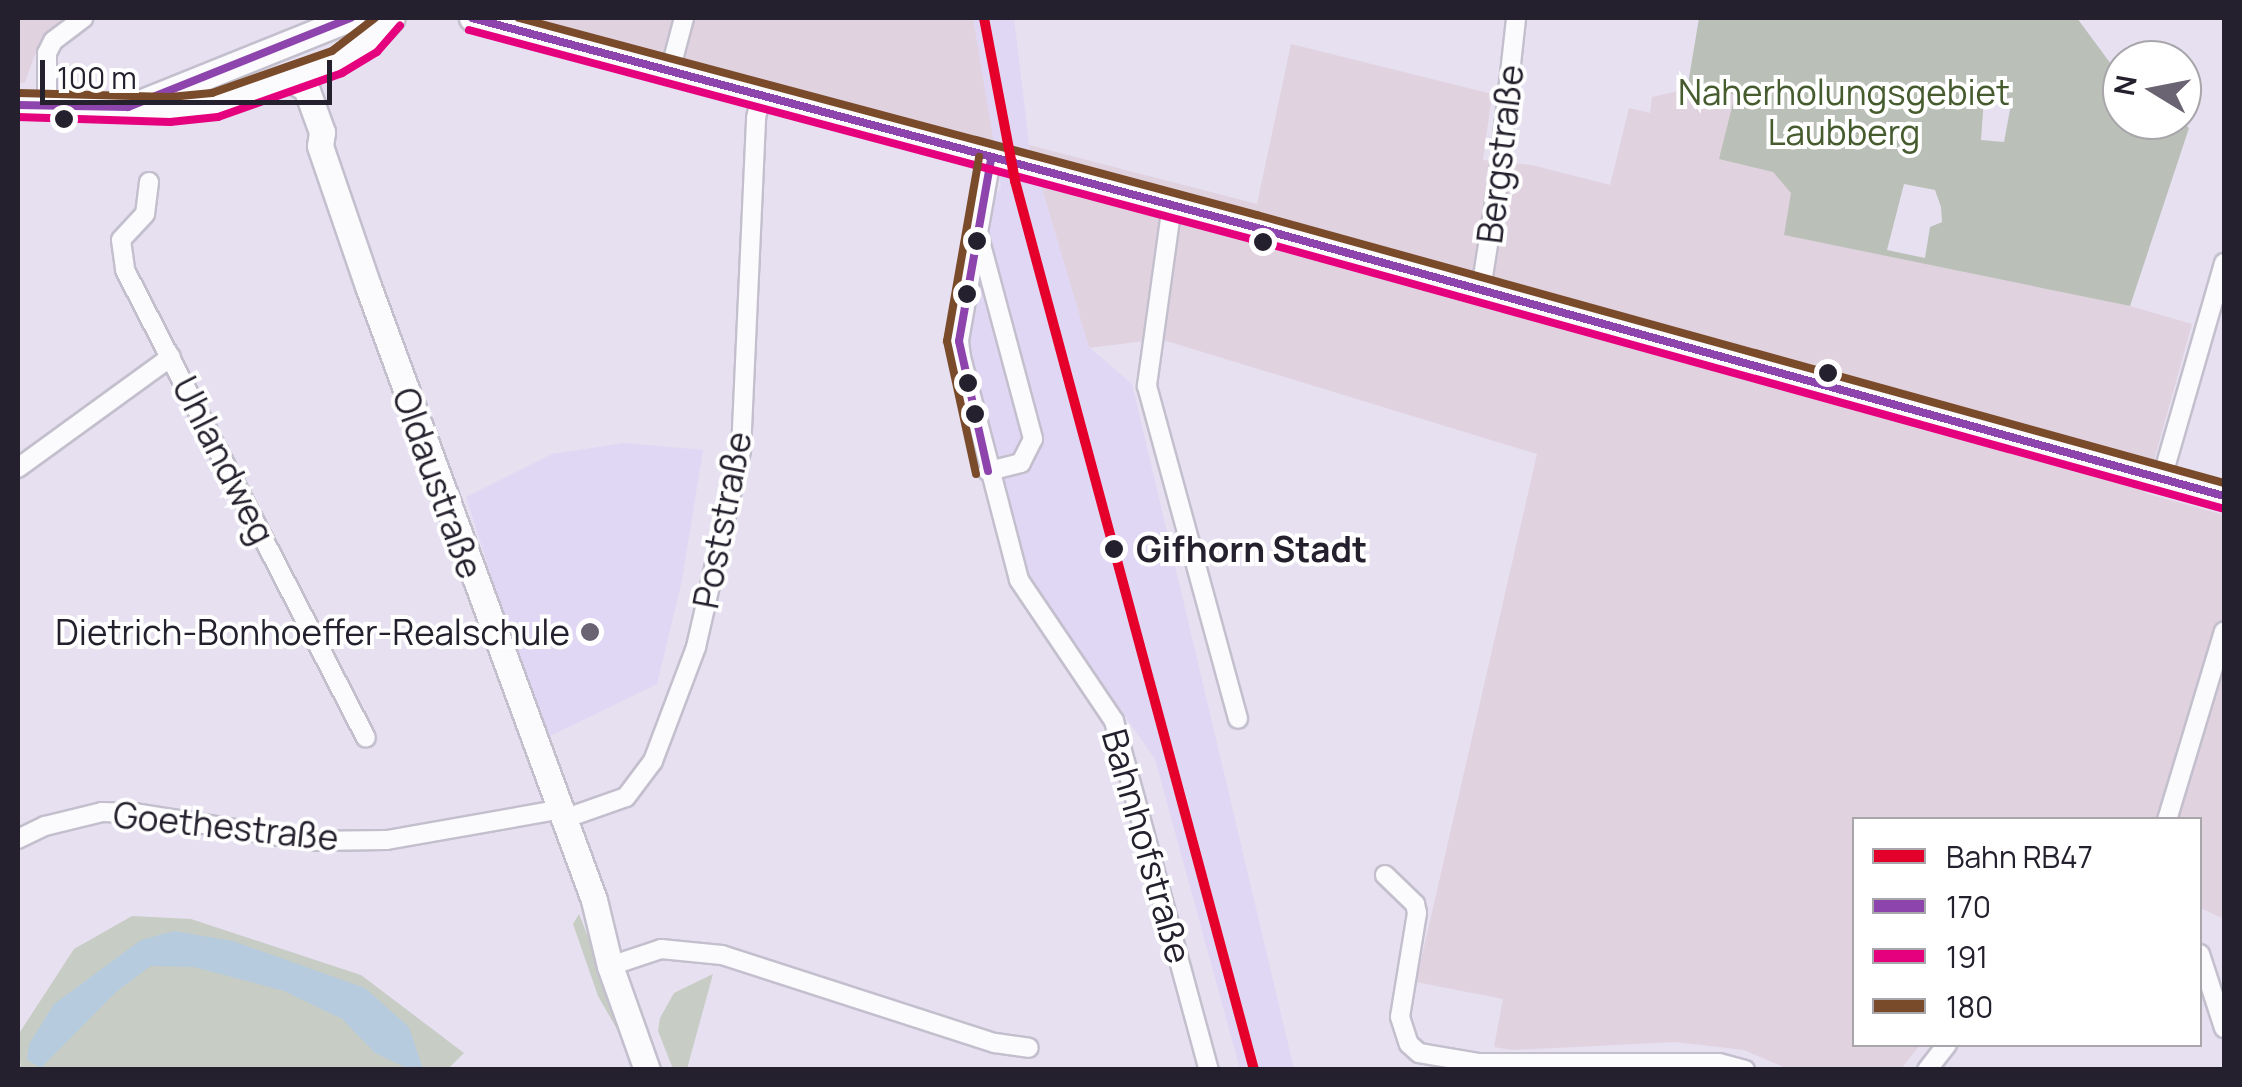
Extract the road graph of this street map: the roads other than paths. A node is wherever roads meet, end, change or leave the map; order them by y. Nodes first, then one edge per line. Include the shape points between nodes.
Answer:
1 (83, 18) edge
2 (351, 18) edge
3 (391, 18) edge
4 (472, 18) edge
5 (684, 18) edge
6 (1516, 18) edge
7 (280, 50) junction
8 (670, 71) junction
9 (293, 81) junction
10 (761, 97) junction
11 (18, 104) edge
12 (47, 104) junction
13 (128, 107) junction
14 (991, 159) junction
15 (149, 182) dead end
16 (1172, 205) junction
17 (978, 232) junction
18 (2224, 263) edge
19 (1481, 290) junction
20 (171, 357) junction
21 (18, 468) edge
22 (988, 472) junction
23 (2162, 478) junction
24 (2224, 496) edge
25 (2224, 631) edge
26 (1238, 719) dead end
27 (366, 738) dead end
28 (559, 815) junction
29 (2167, 817) edge
30 (18, 839) edge
31 (1386, 875) dead end
32 (2202, 960) edge
33 (610, 966) junction
34 (2224, 1028) edge
35 (1945, 1047) edge
36 (1030, 1048) dead end
37 (1419, 1052) junction
38 (646, 1070) edge
39 (1209, 1070) edge
40 (1407, 1070) edge
41 (1745, 1070) edge
42 (1927, 1070) edge

1 - 12 street via 47,52
2 - 7 street
3 - 9 street via 369,42
4 - 8 street
5 - 8 street
6 - 19 street, Bergstraße
7 - 9 street, Oldaustraße
7 - 13 street
8 - 10 street
9 - 13 street via 193,109
9 - 28 street, Oldaustraße via 306,88 322,132 320,146
10 - 14 street
10 - 28 street, Poststraße via 740,451 696,647 653,761 626,797
11 - 12 street
12 - 13 street
14 - 16 street
14 - 17 street, Bahnhofstraße
15 - 20 street, Uhlandweg via 145,214 125,234 120,251
16 - 19 street
16 - 26 street via 1148,386
17 - 22 street, Bahnhofstraße via 959,340
17 - 22 street, Bahnhofstraße via 1033,439 1021,463
18 - 23 street
19 - 23 street
20 - 21 street
20 - 27 street, Uhlandweg
22 - 39 street, Bahnhofstraße via 1019,580 1114,721
23 - 24 street
25 - 29 street
28 - 30 street, Goethestraße via 387,840 310,841 102,812
28 - 33 street, Oldaustraße via 594,900
31 - 37 street via 1417,913 1400,1017
32 - 34 street
33 - 36 street via 661,949 722,954 995,1043
33 - 38 street, Oldaustraße
35 - 42 street
37 - 40 street
37 - 41 street via 1480,1063 1719,1063

